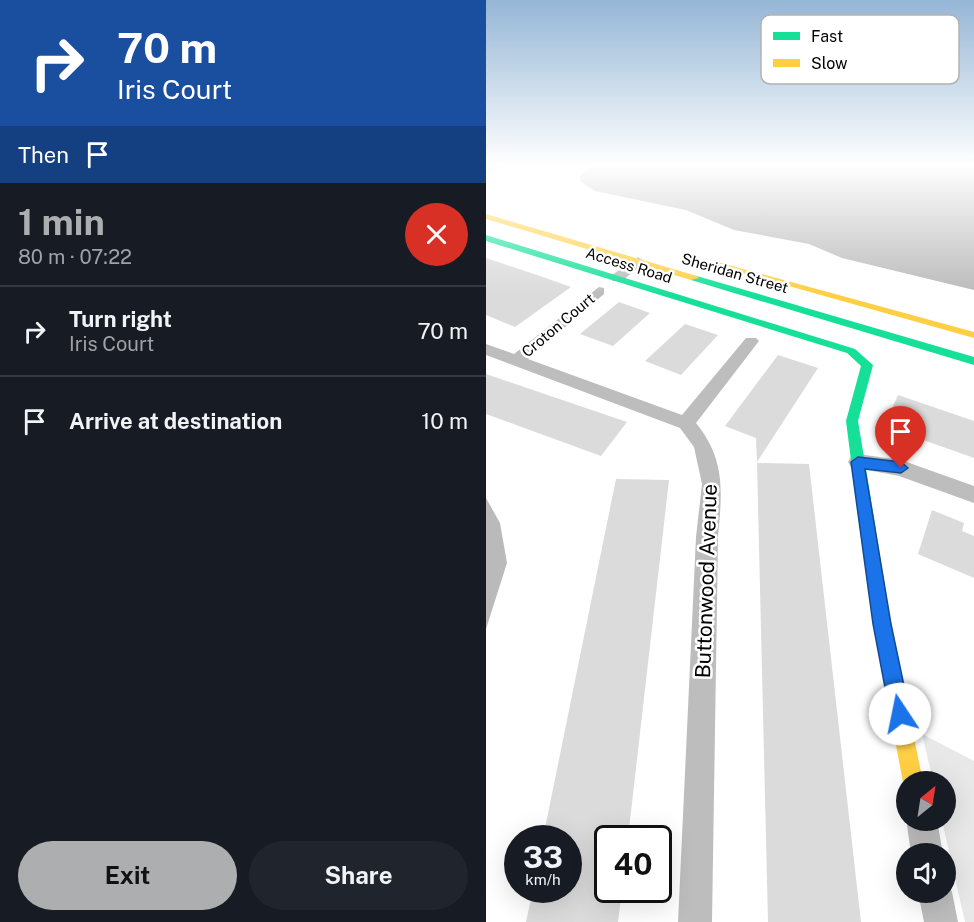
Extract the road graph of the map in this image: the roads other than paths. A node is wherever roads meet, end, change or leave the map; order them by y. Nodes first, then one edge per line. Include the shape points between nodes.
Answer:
1 (486, 216) edge
2 (489, 242) edge
3 (701, 259) dead end
4 (638, 261) junction
5 (617, 278) junction
6 (599, 291) dead end
7 (974, 335) edge
8 (752, 340) dead end
9 (486, 349) edge
10 (518, 359) junction
11 (974, 361) edge
12 (686, 423) junction
13 (858, 462) junction
14 (974, 495) edge
15 (911, 771) edge
16 (937, 903) edge
17 (695, 922) edge
18 (941, 922) edge

1 - 4 main road, Sheridan Street
2 - 5 main road, Access Road
3 - 7 main road, Sheridan Street
4 - 5 street
4 - 11 main road, Sheridan Street
5 - 13 main road, Access Road via 851,351 862,358 867,365 852,421
6 - 10 street, Croton Court
8 - 12 street
9 - 10 street
10 - 12 street
12 - 17 street, Buttonwood Avenue via 703,445 712,484
13 - 14 street via 901,468
13 - 15 main road via 882,624
16 - 18 street

